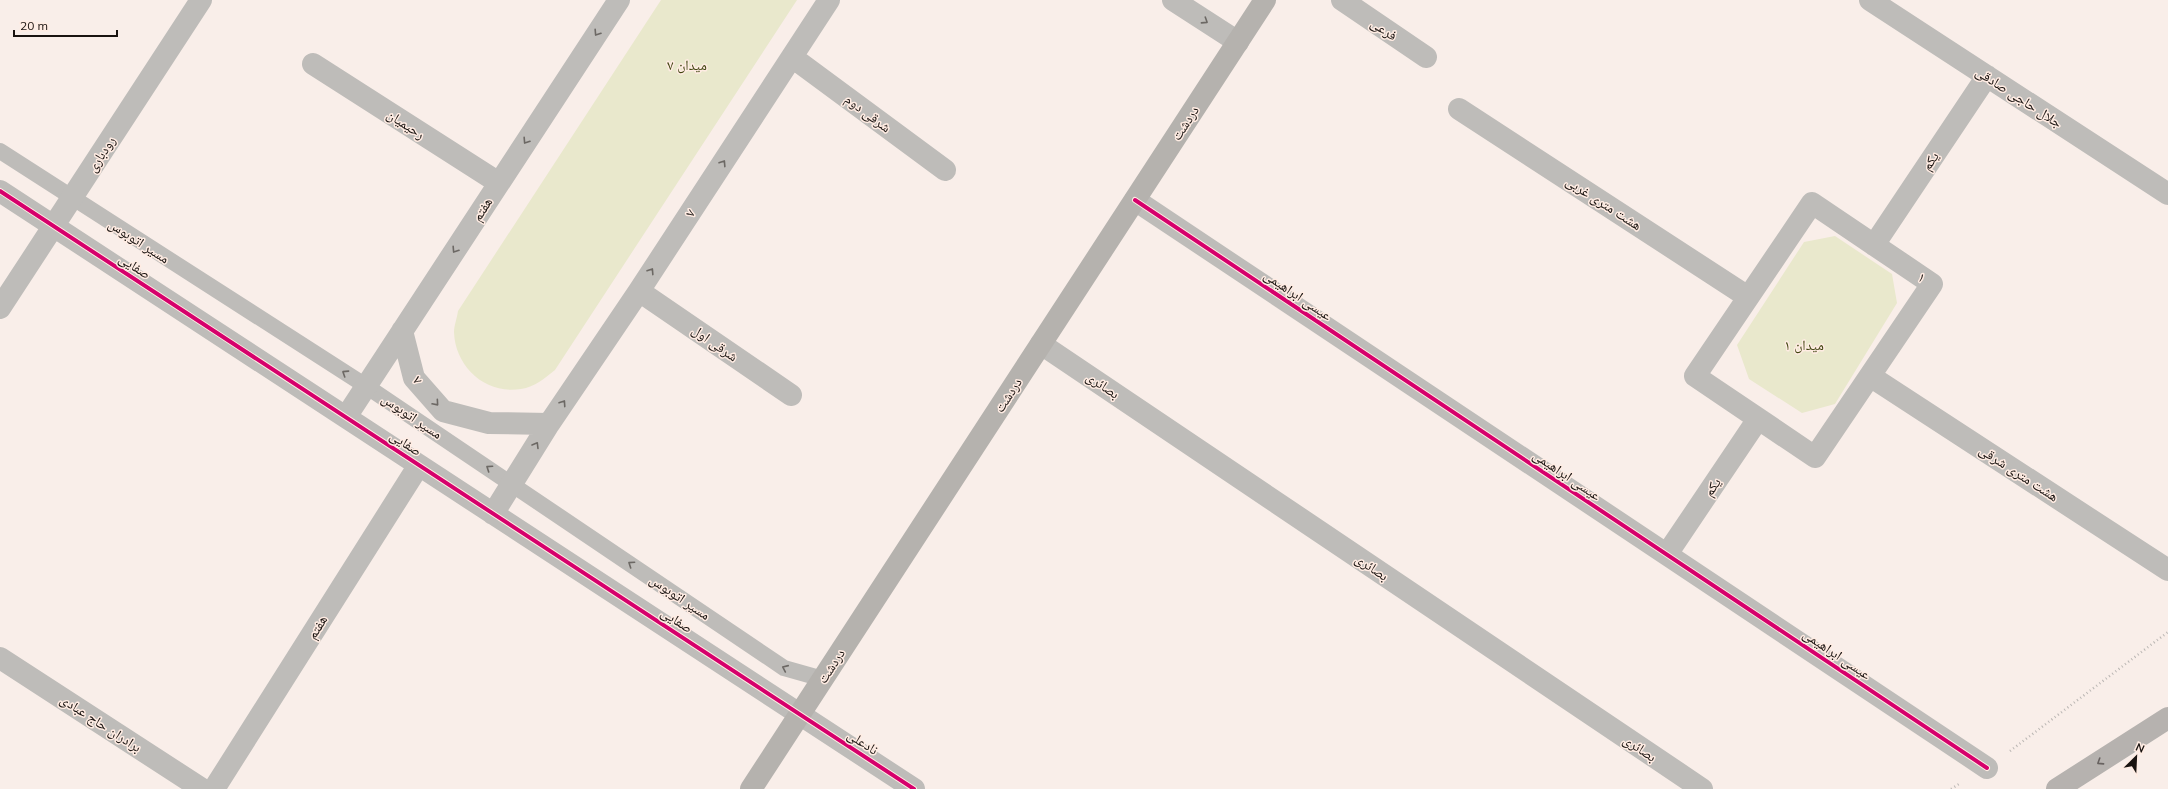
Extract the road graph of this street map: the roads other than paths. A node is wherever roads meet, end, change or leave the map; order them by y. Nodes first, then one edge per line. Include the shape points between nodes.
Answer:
1 (201, 0) edge
2 (619, 0) edge
3 (829, 0) edge
4 (1173, 0) edge
5 (1265, 0) edge
6 (1342, 0) edge
7 (1870, 0) edge
8 (1238, 42) junction
9 (792, 57) junction
10 (1426, 57) dead end
11 (313, 64) dead end
12 (1987, 76) junction
13 (1459, 109) dead end
14 (0, 151) edge
15 (944, 170) dead end
16 (499, 183) junction
17 (0, 192) edge
18 (2168, 194) edge
19 (72, 198) junction
20 (1135, 200) junction
21 (53, 226) junction
22 (1874, 245) junction
23 (639, 291) junction
24 (1748, 297) junction
25 (0, 308) edge
26 (402, 331) junction
27 (1041, 344) junction
28 (1870, 376) junction
29 (366, 386) junction
30 (790, 395) dead end
31 (346, 417) junction
32 (1758, 419) junction
33 (549, 424) junction
34 (419, 465) junction
35 (513, 483) junction
36 (493, 514) junction
37 (1667, 554) junction
38 (2168, 570) edge
39 (0, 658) edge
40 (823, 679) junction
41 (800, 714) junction
42 (2168, 718) edge
43 (1987, 768) road end
44 (202, 789) edge
45 (214, 789) edge
46 (751, 789) edge
47 (914, 789) edge
48 (1702, 789) edge
49 (2057, 789) edge

1 - 19 street, رودباری
2 -> 16 street, هفتم
3 - 9 street, ۷
4 -> 8 street
5 - 8 main road, دردشت
6 - 10 street, فرعی
7 - 12 street, جلال حاجی صادقی
8 - 20 main road, دردشت
9 - 15 street, شرقی دوم
23 -> 9 street, ۷
11 - 16 street, رحیمیان
12 - 18 street, جلال حاجی صادقی
12 - 22 street, یکم
13 - 24 street, هشت متری غربی
14 - 19 lane, مسیر اتوبوس
16 -> 26 street, هفتم
17 - 21 street, صفایی
19 - 21 street, رودباری
29 -> 19 lane, مسیر اتوبوس
20 - 27 main road, دردشت
20 - 37 street, عیسی ابراهیمی
21 - 25 street, رودباری
21 - 31 street, صفایی
22 - 24 street, ۱ via 1812,203
22 - 28 street, ۱ via 1932,284
23 - 30 street, شرقی اول
33 -> 23 street, ۷
24 - 32 street, ۱ via 1695,376
26 - 29 street, هفتم
26 -> 33 street, ۷ via 414,378 443,411 489,423
27 - 40 main road, دردشت
27 - 48 street, بصائری
28 - 32 street, ۱ via 1815,457
28 - 38 street, هشت متری شرقی
29 - 31 street, هفتم
35 -> 29 lane, مسیر اتوبوس
31 - 34 street, صفایی
32 - 37 street, یکم
35 -> 33 street, ۷
34 - 36 street, صفایی
34 - 45 street, هفتم
35 - 36 street, ۷
40 -> 35 lane, مسیر اتوبوس via 784,668
36 - 41 street, صفایی
37 - 43 street, عیسی ابراهیمی
39 - 44 street, برادران حاج عبادی
40 - 41 main road, دردشت
41 - 46 main road, دردشت
41 - 47 street, نادعلی
42 -> 49 highway

